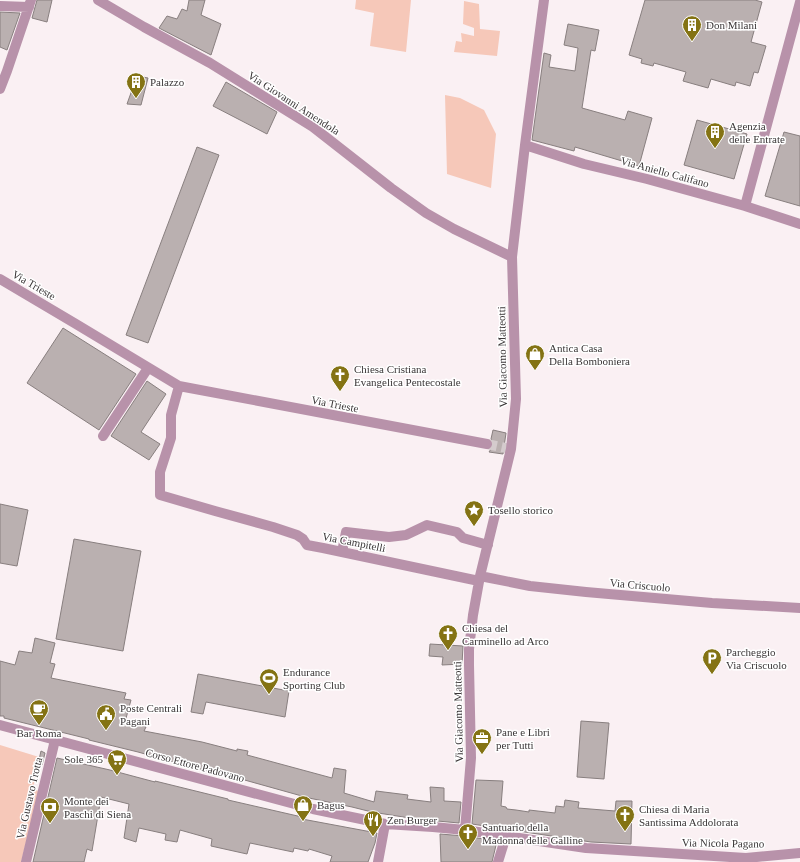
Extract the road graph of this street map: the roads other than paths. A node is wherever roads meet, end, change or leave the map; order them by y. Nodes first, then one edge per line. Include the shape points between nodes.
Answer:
1 (98, 0) edge
2 (544, 0) edge
3 (800, 2) edge
4 (30, 3) edge
5 (0, 6) edge
6 (0, 89) edge
7 (525, 145) junction
8 (745, 206) junction
9 (800, 224) edge
10 (512, 257) junction
11 (0, 279) edge
12 (148, 368) junction
13 (179, 386) junction
14 (103, 436) dead end
15 (487, 444) tunnel mouth
16 (488, 545) junction
17 (342, 552) junction
18 (479, 579) junction
19 (800, 608) edge
20 (0, 725) edge
21 (55, 740) junction
22 (385, 824) junction
23 (465, 830) junction
24 (506, 836) junction
25 (800, 853) edge
26 (26, 862) edge
27 (378, 862) edge
28 (498, 862) edge

1 - 10 street, Via Giovanni Amendola via 210,63 313,127 426,213
2 - 7 street, Via Giacomo Matteotti
3 - 8 street
4 - 5 street
4 - 6 street
7 - 8 street, Via Aniello Califano via 584,164
7 - 10 street, Via Giacomo Matteotti
8 - 9 street, Via Aniello Califano
10 - 16 street, Via Giacomo Matteotti via 516,399 512,449
11 - 12 street, Via Trieste
12 - 13 street, Via Trieste
12 - 14 street
13 - 15 street, Via Trieste
13 - 17 street, Via Campitelli via 171,415 171,438 160,472 160,495 274,527 297,535 307,545
16 - 17 street via 463,538 457,532 427,525 406,535 390,537 346,532
16 - 18 street, Via Giacomo Matteotti
17 - 18 street, Via Campitelli
18 - 19 street, Via Criscuolo via 712,604
18 - 23 street, Via Giacomo Matteotti via 469,657 471,758
20 - 21 street, Corso Ettore Padovano
21 - 22 street, Corso Ettore Padovano via 313,809
21 - 26 street, Via Gustavo Trotta
22 - 23 street, Corso Ettore Padovano
22 - 27 street
23 - 24 street, Corso Ettore Padovano
24 - 25 street, Via Nicola Pagano via 586,848 746,858
24 - 28 street

